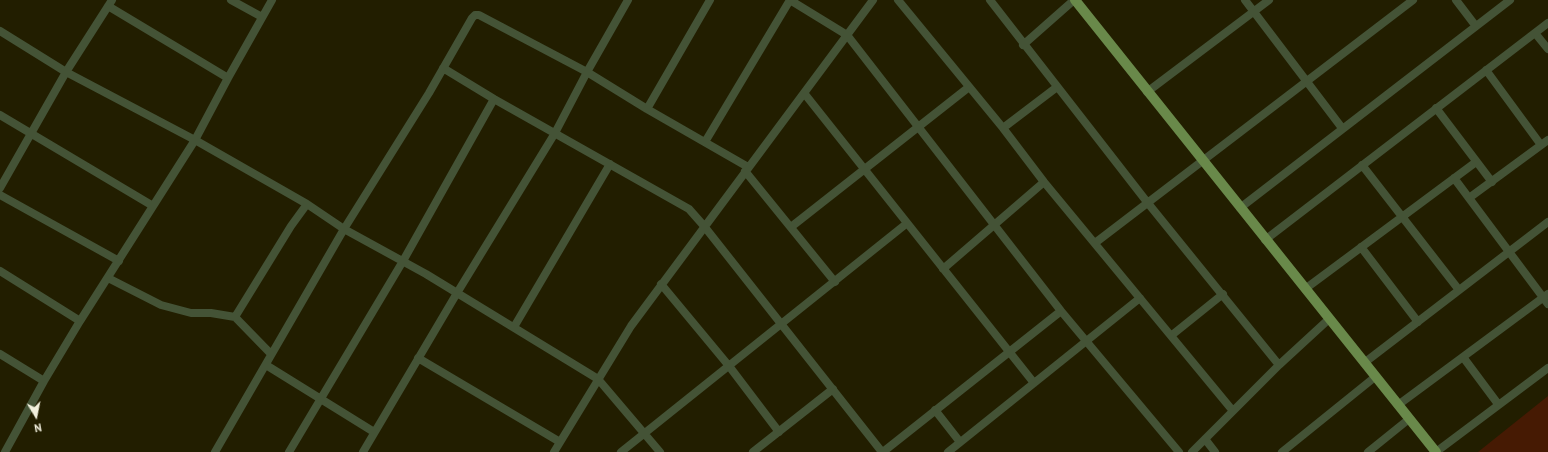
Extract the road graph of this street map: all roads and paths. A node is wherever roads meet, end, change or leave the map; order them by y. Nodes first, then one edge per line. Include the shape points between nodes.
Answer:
1 (231, 0) edge
2 (272, 0) edge
3 (628, 0) edge
4 (710, 0) edge
5 (873, 0) edge
6 (898, 0) edge
7 (990, 0) edge
8 (1075, 0) edge
9 (1245, 0) edge
10 (1269, 0) edge
11 (1413, 0) edge
12 (1456, 0) edge
13 (1510, 0) edge
14 (110, 3) edge
15 (1254, 11) junction
16 (262, 17) junction
17 (1548, 23) edge
18 (1475, 26) junction
19 (0, 31) edge
20 (1535, 33) junction
21 (847, 35) junction
22 (1023, 44) junction
23 (1548, 48) edge
24 (443, 68) junction
25 (1486, 70) junction
26 (66, 72) junction
27 (587, 72) junction
28 (228, 78) junction
29 (1306, 81) junction
30 (969, 87) junction
31 (1056, 87) junction
32 (1147, 92) junction
33 (804, 93) junction
34 (494, 99) junction
35 (1436, 108) junction
36 (647, 109) junction
37 (0, 115) edge
38 (919, 127) junction
39 (1003, 128) junction
40 (1342, 128) junction
41 (30, 133) junction
42 (556, 133) junction
43 (194, 140) junction
44 (705, 142) junction
45 (1545, 142) edge
46 (1201, 160) junction
47 (1476, 162) junction
48 (610, 164) junction
49 (1362, 165) junction
50 (746, 169) junction
51 (864, 169) junction
52 (1454, 178) junction
53 (1044, 182) junction
54 (1492, 182) junction
55 (0, 188) edge
56 (0, 194) edge
57 (1470, 198) junction
58 (1147, 202) junction
59 (307, 204) junction
60 (152, 206) junction
61 (1240, 208) junction
62 (1402, 217) junction
63 (1548, 222) edge
64 (906, 224) junction
65 (994, 225) junction
66 (704, 226) junction
67 (791, 227) junction
68 (344, 229) junction
69 (1265, 240) junction
70 (1095, 243) junction
71 (1361, 248) junction
72 (1508, 252) junction
73 (119, 261) junction
74 (404, 261) junction
75 (943, 269) junction
76 (0, 271) edge
77 (108, 278) junction
78 (835, 282) junction
79 (661, 284) junction
80 (1305, 289) junction
81 (1459, 290) junction
82 (457, 293) junction
83 (1223, 294) junction
84 (1140, 298) junction
85 (1546, 298) edge
86 (1061, 311) junction
87 (235, 317) junction
88 (1329, 320) junction
89 (80, 321) junction
90 (1418, 322) junction
91 (782, 325) junction
92 (514, 327) junction
93 (1172, 335) junction
94 (1087, 341) junction
95 (1008, 351) junction
96 (0, 354) edge
97 (271, 354) junction
98 (1463, 357) junction
99 (418, 358) junction
100 (1364, 363) junction
101 (266, 365) junction
102 (1279, 365) junction
103 (729, 366) junction
104 (1548, 368) edge
105 (1375, 377) junction
106 (598, 379) junction
107 (44, 380) junction
108 (1034, 383) junction
109 (833, 389) junction
110 (320, 399) junction
111 (1498, 404) junction
112 (1398, 405) junction
113 (935, 410) junction
114 (1233, 411) junction
115 (1409, 419) junction
116 (374, 432) junction
117 (779, 432) junction
118 (645, 433) junction
119 (1204, 439) junction
120 (560, 442) junction
121 (960, 442) junction
122 (4, 448) edge
123 (215, 452) edge
124 (289, 452) edge
125 (363, 452) edge
126 (554, 452) edge
127 (621, 452) edge
128 (660, 452) edge
129 (753, 452) edge
130 (882, 452) edge
131 (948, 452) edge
132 (1179, 452) edge
133 (1192, 452) edge
134 (1215, 452) edge
135 (1282, 452) edge
136 (1368, 452) edge
137 (1436, 452) edge

1 - 16 street
2 - 16 street
3 - 27 street
4 - 36 street
5 - 21 street
6 - 30 street
7 - 22 street
8 - 22 street
8 - 32 main road
9 - 15 street
10 - 15 street
11 - 29 street
12 - 18 street
13 - 18 street
14 - 26 street
14 - 28 street
15 - 29 street
15 - 32 street
16 - 28 street
17 - 20 street
18 - 40 street
19 - 26 street
20 - 23 street
20 - 25 street
21 - 33 street
21 - 38 street
21 - 44 street via 790,0
22 - 31 street
24 - 27 street via 472,18 479,15
24 - 34 street
24 - 68 street
25 - 35 street
25 - 45 street
26 - 41 street
26 - 43 street
27 - 36 street
27 - 42 street
28 - 43 street
29 - 40 street
29 - 46 street
30 - 38 street
30 - 39 street
31 - 39 street
31 - 58 street
32 - 46 main road
33 - 50 street
33 - 51 street
34 - 42 street
34 - 74 street
35 - 47 street
35 - 49 street
36 - 44 street
37 - 41 street
38 - 51 street
38 - 65 street
39 - 53 street
40 - 61 street
41 - 55 street
41 - 60 street
42 - 48 street
42 - 82 street
43 - 59 street
43 - 60 street
44 - 50 street
45 - 54 street
46 - 58 street
46 - 61 main road
47 - 52 street
47 - 54 street
48 - 66 street via 679,203
48 - 92 street
49 - 62 street
49 - 69 street
50 - 66 street
50 - 67 street
51 - 64 street
51 - 67 street
52 - 57 street
52 - 62 street
53 - 65 street
53 - 70 street
54 - 57 street
56 - 73 street
57 - 72 street
58 - 70 street
58 - 83 street
59 - 68 street
59 - 87 street
60 - 73 street
61 - 69 main road
62 - 71 street
62 - 81 street
63 - 72 street
64 - 75 street
64 - 78 street
65 - 75 street
65 - 86 street
66 - 79 street
66 - 91 street
67 - 78 street
68 - 74 street
68 - 97 street
69 - 80 main road
70 - 84 street
71 - 80 street
71 - 90 street
72 - 81 street
72 - 85 street
73 - 77 street
74 - 82 street
74 - 110 street
75 - 95 street
76 - 89 street
77 - 87 street via 161,304 191,313 211,312
77 - 89 street
78 - 91 street
79 - 103 street
79 - 106 street
80 - 88 main road
81 - 90 street
82 - 92 street
82 - 99 street
83 - 93 street
83 - 102 street
84 - 93 street
84 - 94 street
85 - 98 street
86 - 94 street
86 - 95 street
87 - 97 street
88 - 100 main road
88 - 102 street
89 - 107 street
90 - 100 street
91 - 103 street
91 - 109 street
92 - 106 street
93 - 114 street
94 - 108 street
94 - 132 street
95 - 108 street
95 - 113 street
96 - 107 street
97 - 101 street
98 - 111 street
98 - 112 street
99 - 116 street
99 - 120 street
100 - 105 main road
101 - 110 street
101 - 123 street
102 - 114 street
103 - 117 street
103 - 118 street
104 - 111 street
105 - 112 main road
105 - 135 street
106 - 118 street
106 - 120 street
107 - 122 street
108 - 121 street
109 - 117 street
109 - 130 street
110 - 116 street
110 - 124 street
111 - 137 street
112 - 115 main road
113 - 121 street
113 - 130 street
114 - 119 street
115 - 136 street
115 - 137 main road
116 - 125 street
117 - 129 street
118 - 127 street
118 - 128 street
119 - 133 street
119 - 134 street
120 - 126 street
121 - 131 street

